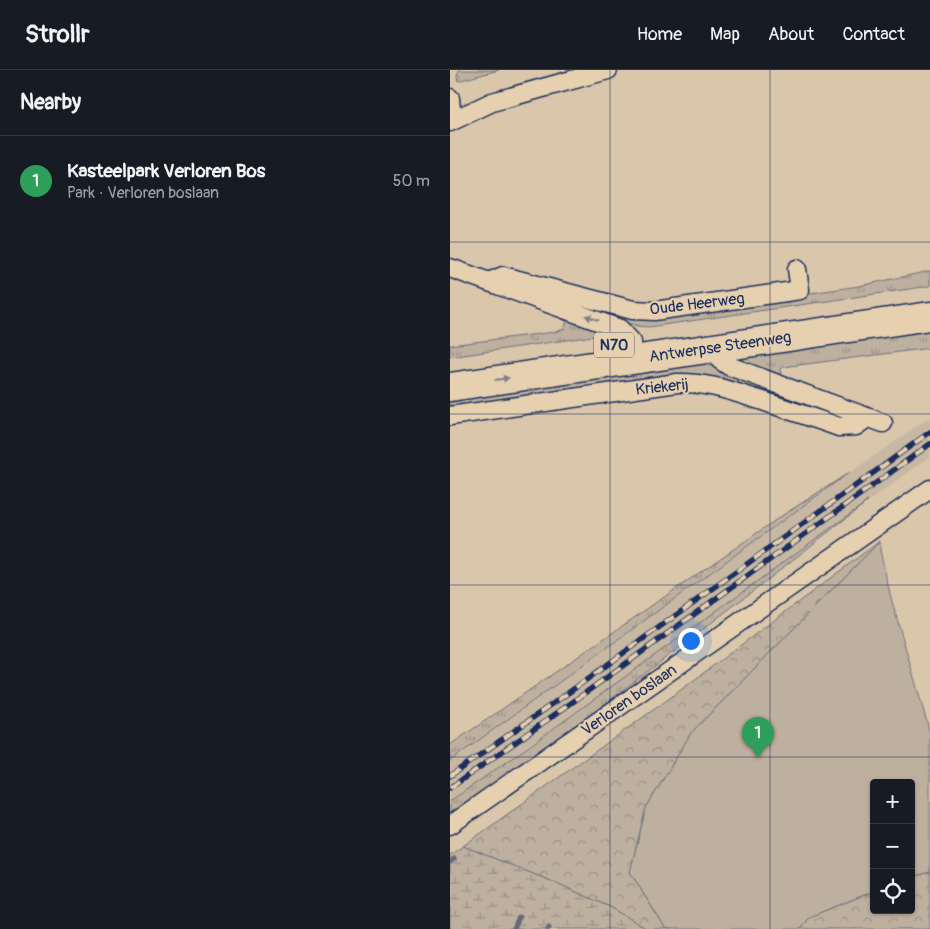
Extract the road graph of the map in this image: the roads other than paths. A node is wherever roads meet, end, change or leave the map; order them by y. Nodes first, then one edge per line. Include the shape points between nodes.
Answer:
1 (608, 70) edge
2 (450, 98) edge
3 (451, 121) edge
4 (450, 268) edge
5 (797, 269) dead end
6 (489, 282) junction
7 (930, 300) edge
8 (930, 316) edge
9 (715, 348) junction
10 (633, 351) junction
11 (450, 369) edge
12 (450, 387) edge
13 (450, 416) edge
14 (930, 489) edge
15 (450, 825) edge

1 - 3 street via 492,102
2 - 3 street
4 - 6 street, Oude Heerweg
5 - 6 street, Oude Heerweg via 800,290 654,311 633,310 504,276
10 -> 6 street, Oude Heerweg via 620,329
7 - 10 main road, Antwerpse Steenweg / N70 via 779,323
8 - 9 main road, Antwerpse Steenweg / N70
9 - 10 main road, Antwerpse Steenweg / N70
9 - 13 street, Kriekerij via 720,360 729,366 875,421 839,427 704,383 677,383
10 - 11 main road, Antwerpse Steenweg / N70
12 -> 10 main road, Antwerpse Steenweg / N70
14 - 15 street, Verloren boslaan

